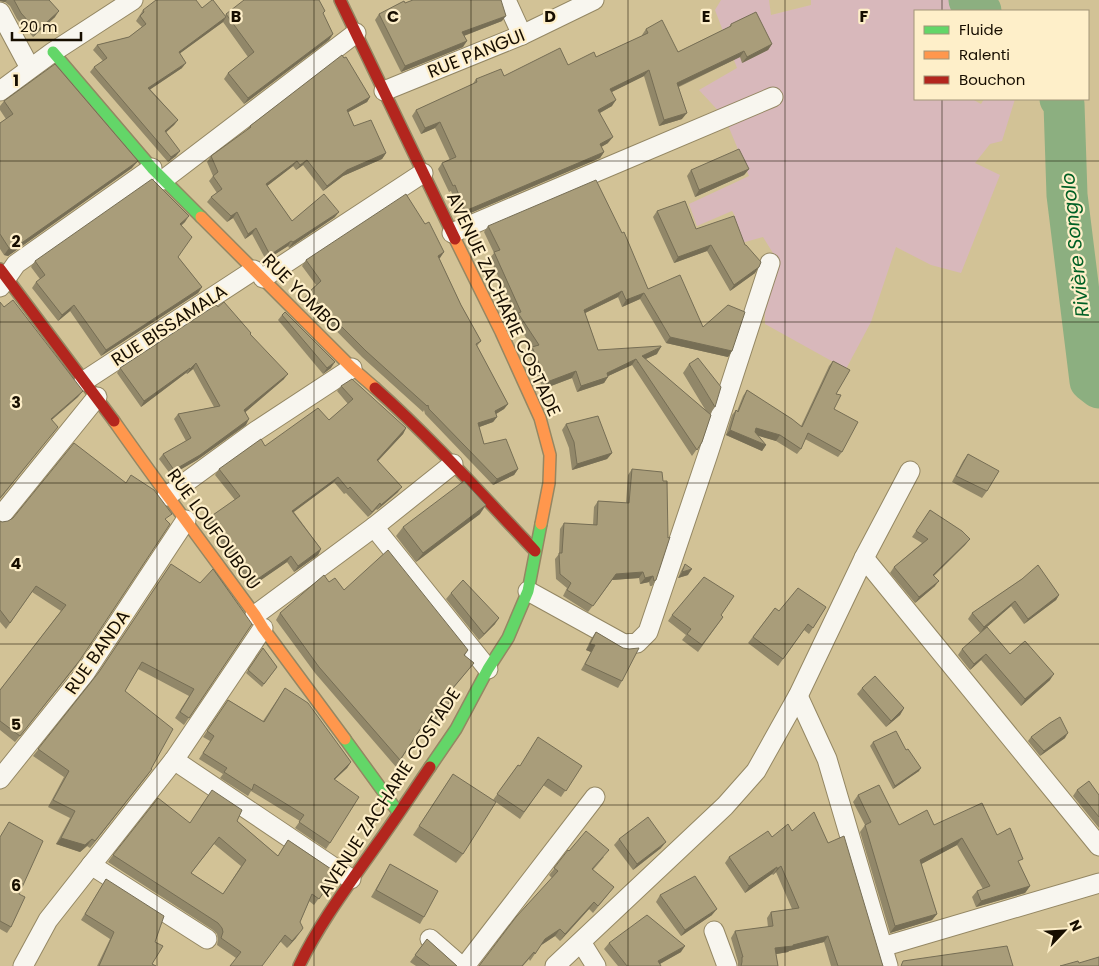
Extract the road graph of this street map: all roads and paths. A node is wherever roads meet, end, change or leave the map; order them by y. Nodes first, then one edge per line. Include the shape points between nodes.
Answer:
1 (133, 0) edge
2 (340, 0) edge
3 (506, 0) edge
4 (594, 0) edge
5 (0, 12) edge
6 (356, 33) junction
7 (522, 35) junction
8 (53, 52) junction
9 (30, 68) junction
10 (384, 90) junction
11 (0, 92) edge
12 (773, 97) dead end
13 (423, 173) junction
14 (158, 174) junction
15 (452, 233) junction
16 (770, 263) dead end
17 (258, 274) junction
18 (2, 278) edge
19 (352, 368) junction
20 (84, 380) junction
21 (97, 397) junction
22 (453, 464) junction
23 (910, 471) dead end
24 (6, 496) edge
25 (167, 496) junction
26 (0, 517) edge
27 (186, 520) junction
28 (374, 527) junction
29 (535, 551) junction
30 (864, 558) junction
31 (528, 592) junction
32 (259, 621) junction
33 (488, 669) junction
34 (798, 696) junction
35 (174, 760) junction
36 (0, 779) edge
37 (595, 797) dead end
38 (398, 812) junction
39 (1099, 846) edge
40 (90, 865) junction
41 (351, 879) junction
42 (1099, 883) edge
43 (714, 931) dead end
44 (207, 939) dead end
45 (430, 939) edge
46 (581, 942) junction
47 (882, 947) junction
48 (23, 966) edge
49 (299, 966) edge
50 (463, 966) edge
51 (555, 966) edge
52 (596, 966) edge
53 (727, 966) edge
54 (888, 966) edge

1 - 8 street
2 - 6 street, AVENUE ZACHARIE COSTADE
3 - 7 street
4 - 7 street, RUE PANGUI
5 - 9 street
6 - 10 street, AVENUE ZACHARIE COSTADE
6 - 14 street
7 - 10 street, RUE PANGUI
8 - 9 street
8 - 14 street, RUE YOMBO
9 - 11 street
10 - 13 street, AVENUE ZACHARIE COSTADE
12 - 15 street
13 - 15 street, AVENUE ZACHARIE COSTADE
13 - 17 street, RUE BISSAMALA
14 - 17 street, RUE YOMBO
14 - 18 street via 16,264
15 - 29 street, AVENUE ZACHARIE COSTADE via 540,418 550,455 549,483
16 - 31 street via 648,632 638,643 624,644
17 - 19 street, RUE YOMBO
17 - 20 street, RUE BISSAMALA
18 - 20 street, RUE LOUFOUBOU
19 - 22 street, RUE YOMBO via 403,413
19 - 25 street via 256,431
20 - 21 street, RUE LOUFOUBOU
21 - 24 street
21 - 25 street, RUE LOUFOUBOU
22 - 28 street
22 - 29 street, RUE YOMBO
23 - 30 street
24 - 26 street
25 - 27 street, RUE LOUFOUBOU
27 - 32 street, RUE LOUFOUBOU
27 - 36 street, RUE BANDA via 85,673
28 - 32 street
28 - 33 street
29 - 31 street, AVENUE ZACHARIE COSTADE
30 - 34 street
30 - 39 street
31 - 33 street, AVENUE ZACHARIE COSTADE via 508,638
32 - 35 street
32 - 38 street, RUE LOUFOUBOU
33 - 38 street, AVENUE ZACHARIE COSTADE via 456,729
34 - 46 street via 756,771 725,806
34 - 47 street via 827,759
35 - 40 street
35 - 41 street
37 - 50 street
38 - 41 street, AVENUE ZACHARIE COSTADE
40 - 44 street
40 - 48 street via 48,920
41 - 49 street, AVENUE ZACHARIE COSTADE
42 - 47 street
43 - 53 street
45 - 50 street
46 - 51 street
46 - 52 street
47 - 54 street

